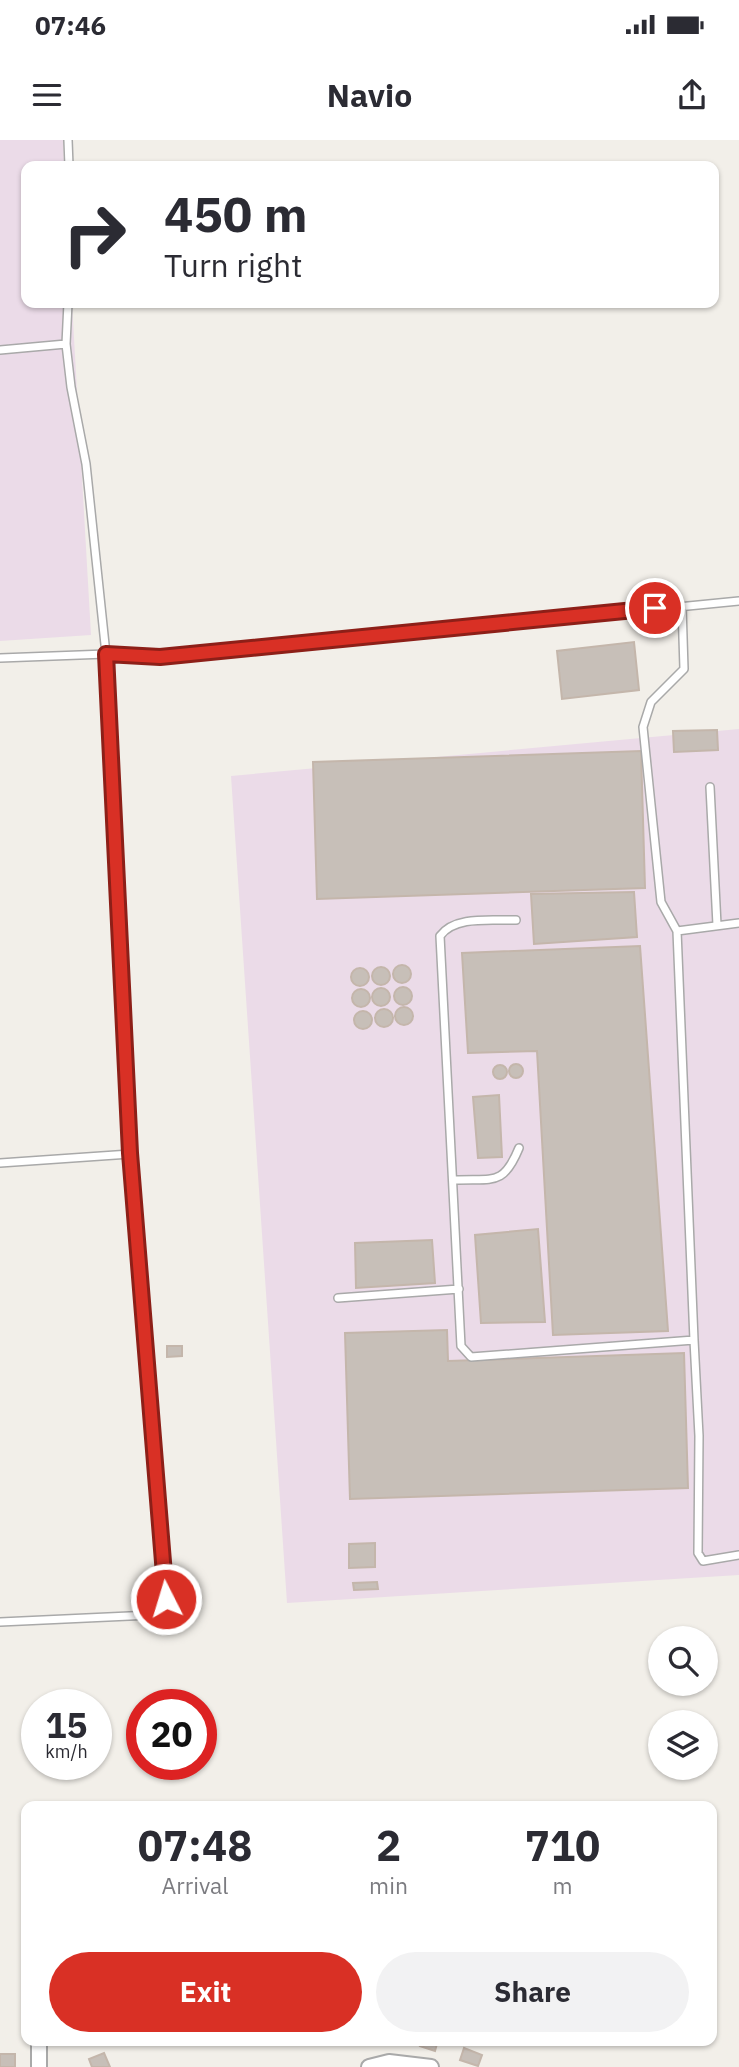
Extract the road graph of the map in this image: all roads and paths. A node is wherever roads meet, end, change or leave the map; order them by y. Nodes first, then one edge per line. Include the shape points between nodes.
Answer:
1 (68, 140) edge
2 (69, 161) edge
3 (68, 308) edge
4 (66, 344) junction
5 (0, 350) edge
6 (739, 601) edge
7 (682, 606) junction
8 (106, 654) junction
9 (0, 658) edge
10 (710, 787) dead end
11 (516, 920) dead end
12 (739, 923) edge
13 (717, 925) junction
14 (677, 931) junction
15 (519, 1148) dead end
16 (130, 1153) junction
17 (0, 1163) edge
18 (455, 1180) junction
19 (459, 1289) junction
20 (338, 1298) dead end
21 (694, 1340) junction
22 (739, 1555) edge
23 (0, 1622) edge
24 (39, 2046) edge
25 (39, 2067) edge
26 (369, 2067) edge
27 (432, 2067) edge

1 - 2 lane
3 - 4 lane
4 - 5 lane
4 - 8 lane via 87,475
6 - 7 lane
7 - 8 lane via 160,657
7 - 14 lane via 684,669 651,702 643,727 661,902
8 - 9 lane
8 - 16 lane
10 - 13 lane
11 - 18 lane via 458,923 440,936
12 - 13 lane
13 - 14 lane
14 - 21 lane
15 - 18 lane via 510,1171 503,1176
16 - 17 lane
16 - 23 lane via 166,1599 152,1615
18 - 19 lane
19 - 20 lane
19 - 21 lane via 461,1346 471,1357
21 - 22 lane via 698,1553 703,1561
24 - 25 street
26 - 27 street via 389,2062

